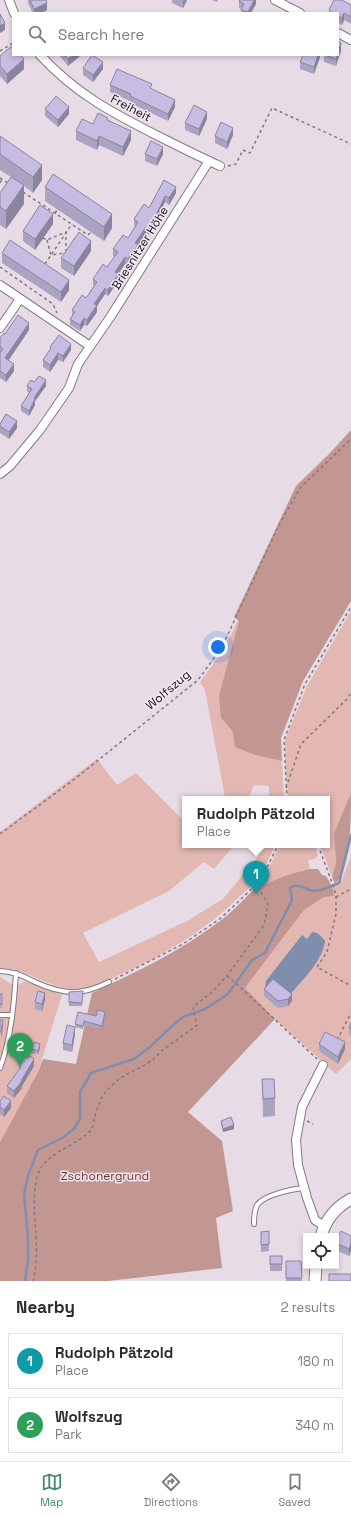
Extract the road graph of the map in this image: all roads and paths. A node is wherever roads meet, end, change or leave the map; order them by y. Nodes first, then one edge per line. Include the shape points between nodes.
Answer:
1 (8, 0) edge
2 (275, 0) edge
3 (14, 12) edge
4 (298, 12) edge
5 (339, 34) edge
6 (351, 40) edge
7 (12, 45) edge
8 (0, 51) edge
9 (41, 56) edge
10 (351, 144) edge
11 (210, 161) junction
12 (220, 166) joint
13 (1, 179) edge
14 (0, 183) edge
15 (13, 186) edge
16 (24, 192) edge
17 (57, 210) dead end
18 (55, 213) junction
19 (72, 224) junction
20 (66, 232) junction
21 (91, 232) dead end
22 (43, 238) dead end
23 (47, 240) junction
24 (51, 255) junction
25 (0, 267) edge
26 (43, 267) edge
27 (15, 272) dead end
28 (12, 276) junction
29 (0, 285) edge
30 (48, 294) dead end
31 (45, 298) junction
32 (20, 299) junction
33 (59, 325) junction
34 (0, 328) edge
35 (90, 346) junction
36 (351, 440) edge
37 (0, 474) edge
38 (351, 607) edge
39 (351, 693) edge
40 (286, 790) junction
41 (286, 796) edge
42 (0, 834) edge
43 (277, 848) edge
44 (319, 848) edge
45 (256, 884) junction
46 (351, 889) edge
47 (336, 897) junction
48 (0, 971) edge
49 (16, 973) junction
50 (227, 976) junction
51 (109, 982) joint
52 (351, 986) edge
53 (351, 1013) edge
54 (0, 1015) edge
55 (12, 1015) junction
56 (337, 1040) edge
57 (323, 1065) joint
58 (0, 1068) edge
59 (304, 1188) junction
60 (351, 1199) edge
61 (254, 1224) dead end
62 (322, 1231) edge
63 (316, 1269) edge
64 (33, 1281) edge
65 (316, 1281) edge

1 - 3 street
2 - 4 street
5 - 6 street
7 - 8 path
9 - 11 street, Freiheit via 79,91 112,112
10 - 12 path via 272,108 250,153 243,150 236,164
11 - 12 street, Freiheit
11 - 35 street, Briesnitzer Höhe
13 - 14 path
13 - 15 path
16 - 18 path
17 - 18 path
18 - 19 path
19 - 20 path
19 - 21 path via 88,235
20 - 23 path
20 - 24 path
20 - 24 path via 66,253
22 - 23 path
23 - 24 path
24 - 26 path
25 - 28 path
27 - 28 path
28 - 31 path
29 - 32 street
30 - 31 path
31 - 33 path via 56,309
32 - 33 street
32 - 34 street
33 - 35 street
35 - 37 street, Briesnitzer Höhe via 78,364 69,388 40,430 10,466
36 - 42 path, Wolfszug via 300,488 280,523 222,647 198,680 76,778
38 - 40 path via 304,684 284,740
39 - 40 path via 301,744
40 - 41 path
43 - 45 path via 261,880
44 - 47 path
45 - 50 path via 268,904 264,925
45 - 51 path via 220,918 183,944
46 - 47 path
47 - 52 path via 336,914 327,952 317,967
48 - 49 lane
49 - 51 lane via 51,989 66,992 94,990
49 - 55 lane
50 - 57 path
50 - 64 path via 194,1006 197,1024 160,1052 156,1058 118,1080 101,1097 91,1130 74,1145 53,1154 43,1166 36,1180 36,1255
53 - 56 path
54 - 55 lane
55 - 58 lane via 6,1053
57 - 59 street via 302,1107 296,1140 298,1165
59 - 61 lane via 261,1201 255,1212
59 - 62 street via 315,1220
60 - 62 street via 332,1213
63 - 65 street

